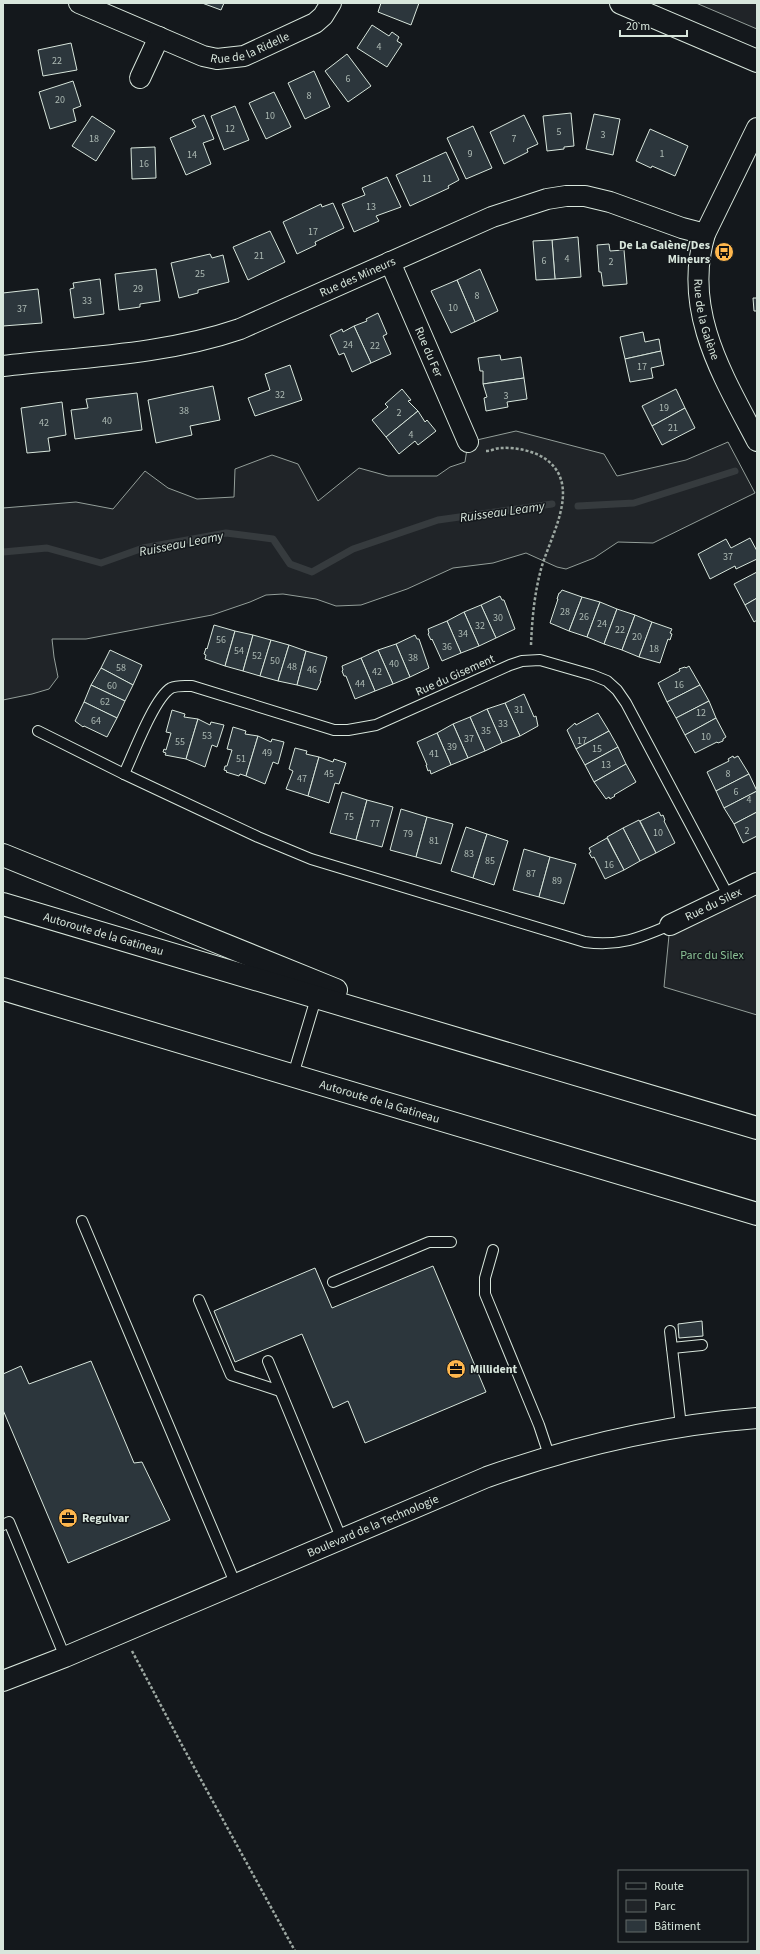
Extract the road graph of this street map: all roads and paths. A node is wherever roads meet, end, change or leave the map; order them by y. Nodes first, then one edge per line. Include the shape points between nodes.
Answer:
1 (79, 3) edge
2 (331, 3) edge
3 (621, 3) edge
4 (159, 37) junction
5 (757, 61) edge
6 (140, 78) dead end
7 (757, 128) edge
8 (705, 234) junction
9 (390, 262) junction
10 (3, 366) edge
11 (757, 441) edge
12 (468, 442) joint
13 (530, 660) junction
14 (38, 731) dead end
15 (124, 774) junction
16 (3, 855) edge
17 (757, 883) edge
18 (729, 897) junction
19 (3, 904) edge
20 (670, 925) joint
21 (3, 990) edge
22 (319, 990) junction
23 (293, 1075) junction
24 (757, 1128) edge
25 (757, 1214) edge
26 (82, 1221) dead end
27 (452, 1242) dead end
28 (493, 1250) dead end
29 (333, 1282) dead end
30 (199, 1300) dead end
31 (670, 1330) dead end
32 (702, 1345) dead end
33 (672, 1348) junction
34 (268, 1361) dead end
35 (280, 1391) junction
36 (757, 1418) edge
37 (681, 1426) junction
38 (549, 1456) junction
39 (3, 1525) edge
40 (342, 1540) junction
41 (236, 1585) junction
42 (123, 1632) junction
43 (65, 1657) junction
44 (3, 1681) edge
45 (295, 1951) edge

1 - 4 street, Rue de la Ridelle
2 - 4 street, Rue de la Ridelle via 315,23 244,56 217,59 203,56
3 - 5 main road
4 - 6 street
7 - 8 street, Rue de la Galène
8 - 9 street, Rue des Mineurs via 610,202 585,196 566,196 524,205
8 - 11 street, Rue de la Galène via 699,270 703,321 718,367
9 - 10 street, Rue des Mineurs via 240,329 216,337 163,349
9 - 12 street, Rue du Fer
12 - 13 path via 487,452 500,448 539,455 554,467 563,484 564,496 559,516 540,572 533,604
13 - 15 lane, Rue du Gisement via 510,665 376,725 348,730 334,730 192,686 172,687 160,698
13 - 18 lane, Rue du Gisement via 553,663 592,675 607,681 617,690
14 - 15 lane
15 - 20 lane via 311,859 585,942 598,944 640,939
16 - 22 main road
17 - 18 street, Rue du Silex
18 - 20 street, Rue du Silex
19 - 22 main road, Autoroute de la Gatineau
21 - 23 main road, Autoroute de la Gatineau
22 - 23 lane
22 - 24 main road via 460,1040
23 - 25 main road, Autoroute de la Gatineau
26 - 41 lane
27 - 29 lane via 430,1242
28 - 38 lane via 485,1278 485,1294 539,1425
30 - 35 lane via 231,1375
31 - 33 lane
32 - 33 lane
33 - 37 lane
34 - 35 lane
35 - 40 lane
36 - 37 street, Boulevard de la Technologie
37 - 38 street, Boulevard de la Technologie via 614,1439
38 - 40 street, Boulevard de la Technologie via 487,1477
39 - 43 lane via 9,1522
40 - 41 street, Boulevard de la Technologie
41 - 42 street, Boulevard de la Technologie
42 - 43 street, Boulevard de la Technologie
42 - 45 path
43 - 44 street, Boulevard de la Technologie

